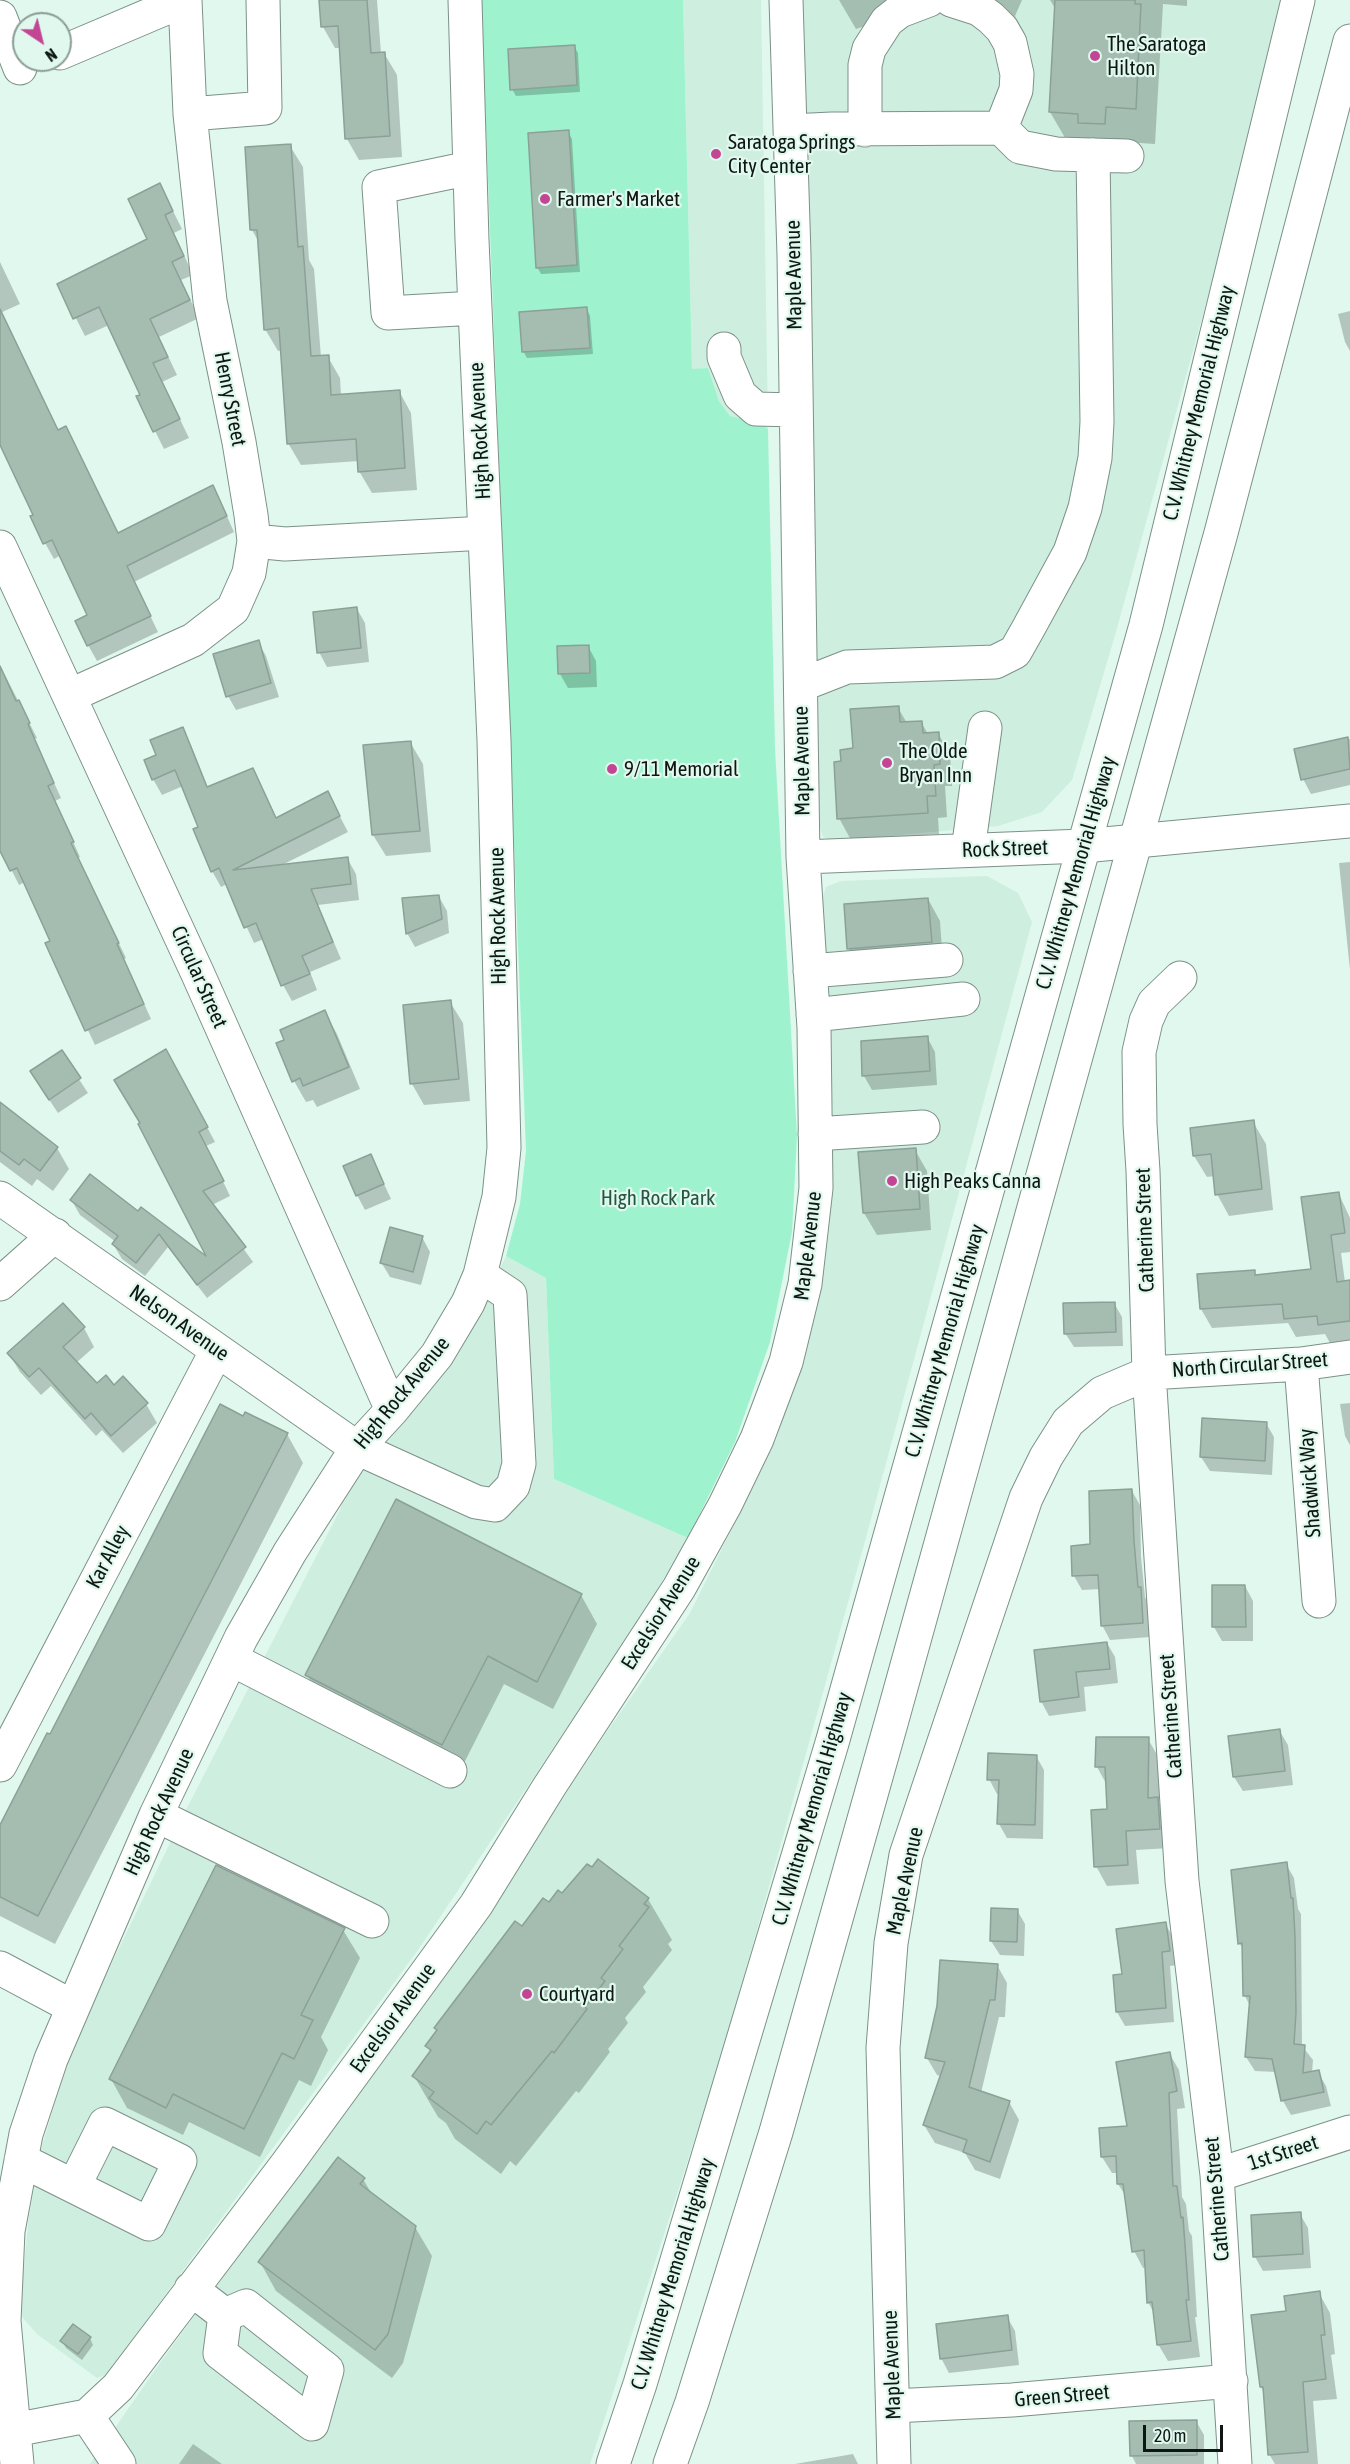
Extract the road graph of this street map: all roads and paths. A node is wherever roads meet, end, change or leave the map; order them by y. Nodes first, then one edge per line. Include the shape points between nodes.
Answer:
1 (185, 0) edge
2 (263, 0) edge
3 (465, 0) edge
4 (786, 0) edge
5 (929, 0) edge
6 (951, 0) edge
7 (1298, 0) edge
8 (0, 16) edge
9 (1350, 41) edge
10 (12, 47) edge
11 (72, 48) edge
12 (190, 114) junction
13 (1001, 128) junction
14 (865, 130) junction
15 (791, 131) junction
16 (1093, 155) junction
17 (1127, 156) dead end
18 (470, 168) junction
19 (475, 308) junction
20 (724, 349) dead end
21 (796, 410) junction
22 (485, 533) junction
23 (254, 542) junction
24 (2, 555) edge
25 (801, 685) junction
26 (69, 696) junction
27 (985, 728) dead end
28 (1350, 821) edge
29 (1136, 842) junction
30 (1083, 846) junction
31 (968, 850) junction
32 (802, 857) junction
33 (946, 960) dead end
34 (810, 971) junction
35 (1180, 978) dead end
36 (963, 999) dead end
37 (813, 1015) junction
38 (923, 1128) dead end
39 (815, 1134) junction
40 (0, 1198) edge
41 (55, 1235) junction
42 (480, 1275) junction
43 (0, 1284) edge
44 (217, 1350) junction
45 (1350, 1357) edge
46 (1301, 1364) junction
47 (1149, 1373) junction
48 (392, 1410) junction
49 (357, 1448) junction
50 (725, 1505) joint
51 (1319, 1601) dead end
52 (231, 1659) junction
53 (0, 1766) edge
54 (450, 1771) dead end
55 (156, 1815) junction
56 (372, 1921) dead end
57 (0, 1968) edge
58 (73, 2007) junction
59 (1350, 2132) edge
60 (21, 2160) junction
61 (1217, 2175) junction
62 (74, 2186) dead end
63 (191, 2289) junction
64 (225, 2315) dead end
65 (2, 2320) edge
66 (1231, 2381) junction
67 (893, 2406) junction
68 (87, 2416) junction
69 (14, 2430) junction
70 (892, 2460) edge
71 (17, 2464) edge
72 (118, 2464) edge
73 (613, 2464) edge
74 (670, 2464) edge
75 (1235, 2464) edge

1 - 11 main road
1 - 12 main road, Henry Street
2 - 12 main road via 265,108
3 - 18 main road, High Rock Avenue
4 - 15 main road, Maple Avenue
5 - 14 main road via 915,3 887,21 869,49 865,65
6 - 13 main road via 991,18 1010,43 1017,74 1016,90
7 - 30 main road, C.V. Whitney Memorial Highway via 1146,625
8 - 10 main road
9 - 29 main road
12 - 23 main road, Henry Street via 210,302 239,442
13 - 14 main road
13 - 16 main road via 1020,147 1056,154
14 - 15 main road
15 - 21 main road, Maple Avenue
16 - 17 main road
16 - 25 main road via 1095,458 1085,508 1070,552 1015,652 995,662 847,667
18 - 19 main road, High Rock Avenue
18 - 19 main road via 379,187 388,313
19 - 22 main road, High Rock Avenue
20 - 21 main road via 740,395 756,409
21 - 25 main road, Maple Avenue
22 - 23 main road via 285,544
22 - 42 main road, High Rock Avenue via 504,1148 499,1197
23 - 26 main road, Henry Street via 249,573 233,609 193,640
24 - 26 main road, Circular Street
25 - 32 main road, Maple Avenue
26 - 48 main road, Circular Street
27 - 31 main road
28 - 29 main road, Rock Street
29 - 30 main road, Rock Street
29 - 74 main road via 776,2132
30 - 31 main road, Rock Street
30 - 73 main road, C.V. Whitney Memorial Highway via 832,1743
31 - 32 main road, Rock Street
32 - 34 main road, Maple Avenue
33 - 34 main road
34 - 37 main road, Maple Avenue
35 - 47 main road, Catherine Street via 1154,1003 1140,1052
36 - 37 main road
37 - 39 main road, Maple Avenue
38 - 39 main road
39 - 50 main road, Maple Avenue via 816,1188 797,1320 773,1399
40 - 41 main road, Nelson Avenue
41 - 43 main road
41 - 44 main road, Nelson Avenue
42 - 48 main road, High Rock Avenue via 437,1355
42 - 49 main road, Nelson Avenue via 510,1295 519,1464 513,1486 495,1505 476,1502
44 - 49 main road, Nelson Avenue
44 - 53 main road, Kar Alley
45 - 46 main road, North Circular Street
46 - 47 main road, North Circular Street
46 - 51 main road, Shadwick Way
47 - 61 main road, Catherine Street via 1182,1881
47 - 67 main road, Maple Avenue via 1102,1393 1068,1422 1046,1457 1026,1498 906,1855 891,1943 883,2048
48 - 49 main road, High Rock Avenue
49 - 52 main road, High Rock Avenue via 290,1552
50 - 63 main road, Excelsior Avenue via 679,1588 476,1905
52 - 54 main road
52 - 55 main road, High Rock Avenue
55 - 56 main road
55 - 58 main road, High Rock Avenue
57 - 58 main road
58 - 60 main road, High Rock Avenue via 51,2059
59 - 61 main road, 1st Street
60 - 62 main road
60 - 65 main road, High Rock Avenue via 8,2231
61 - 66 main road, Catherine Street
63 - 64 main road
63 - 68 main road, Excelsior Avenue via 118,2387
65 - 69 main road, High Rock Avenue
66 - 67 main road, Green Street
66 - 75 main road, Catherine Street
67 - 70 main road, Maple Avenue
68 - 69 main road
68 - 72 main road
69 - 71 main road

